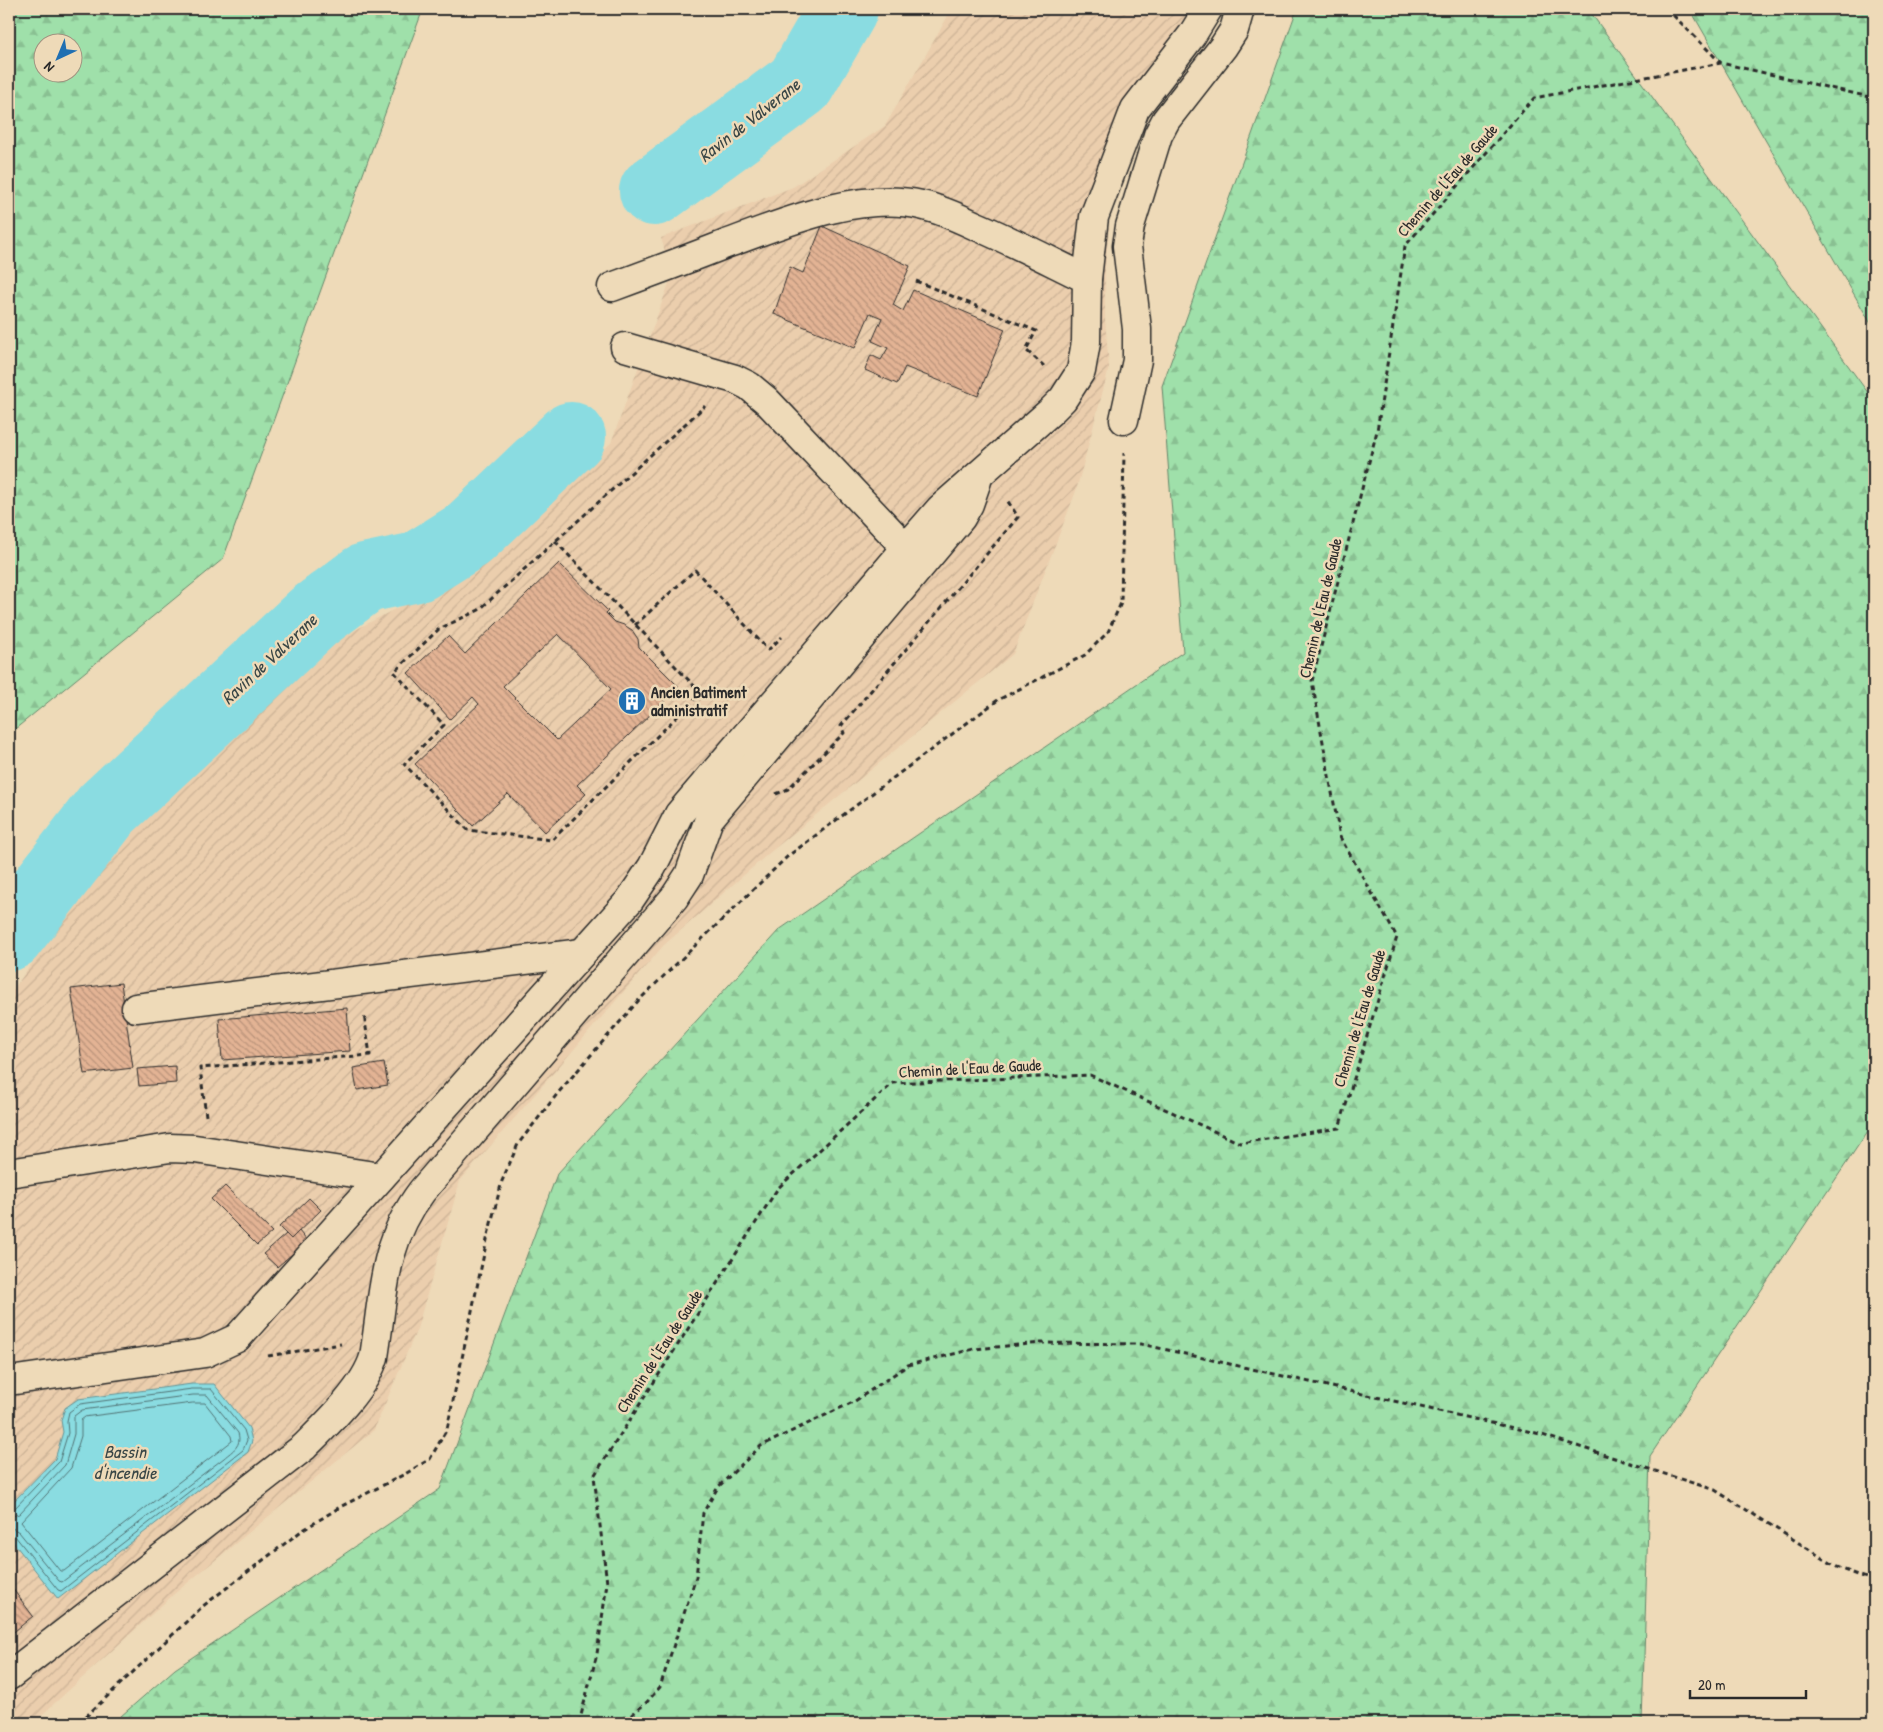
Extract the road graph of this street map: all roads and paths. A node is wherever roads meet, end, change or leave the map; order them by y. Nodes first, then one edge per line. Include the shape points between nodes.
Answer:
1 (1208, 9) edge
2 (1240, 9) edge
3 (1667, 9) edge
4 (1721, 64) junction
5 (1874, 98) edge
6 (1087, 279) junction
7 (916, 281) dead end
8 (612, 287) dead end
9 (625, 347) dead end
10 (1050, 372) dead end
11 (735, 379) junction
12 (1124, 420) joint
13 (978, 477) junction
14 (555, 542) junction
15 (906, 548) junction
16 (635, 625) junction
17 (789, 630) dead end
18 (582, 953) junction
19 (360, 981) junction
20 (136, 1008) dead end
21 (207, 1121) dead end
22 (9, 1174) edge
23 (381, 1177) junction
24 (9, 1381) edge
25 (1874, 1581) edge
26 (9, 1676) edge
27 (79, 1723) edge
28 (580, 1723) edge
29 (606, 1723) edge

1 - 6 street via 1134,110 1094,217
2 - 12 street via 1234,30 1223,47 1158,135 1132,217 1127,246 1137,329 1137,360
3 - 4 path
4 - 5 path, Chemin de l'Eau de Gaude
4 - 28 path, Chemin de l'Eau de Gaude via 1534,98 1405,246 1377,431 1312,681 1340,837 1397,937 1339,1128 1240,1144 1090,1075 893,1083 778,1188 594,1476 607,1583 597,1654
6 - 8 street via 950,214 898,201 875,201 798,219
6 - 13 street via 1086,342 1081,371 1063,399
7 - 10 path via 1036,331 1026,350
9 - 11 street
11 - 14 path
11 - 15 street via 767,402
12 - 27 path via 1121,603 1108,632 1085,655 998,700 788,856 639,1000 518,1144 502,1181 488,1235 447,1429 430,1459 340,1507 293,1538 203,1606
13 - 15 street via 940,509
13 - 26 street via 961,518 709,819 689,874 674,898 409,1209 386,1265 374,1357 364,1380 304,1447
14 - 16 path
14 - 16 path via 479,610 439,630 394,672 444,725 404,764 468,830 552,840 701,693
15 - 18 street via 679,814 652,867 629,901
16 - 17 path via 695,570 768,650
18 - 19 street
18 - 23 street
19 - 20 street
19 - 21 path via 370,1055 200,1068
22 - 23 street via 170,1148
23 - 24 street via 237,1338 204,1354
25 - 29 path via 1837,1567 1715,1490 1536,1433 1140,1344 1041,1343 974,1350 908,1365 855,1401 761,1446 718,1487 703,1513 696,1577 660,1687 629,1717

